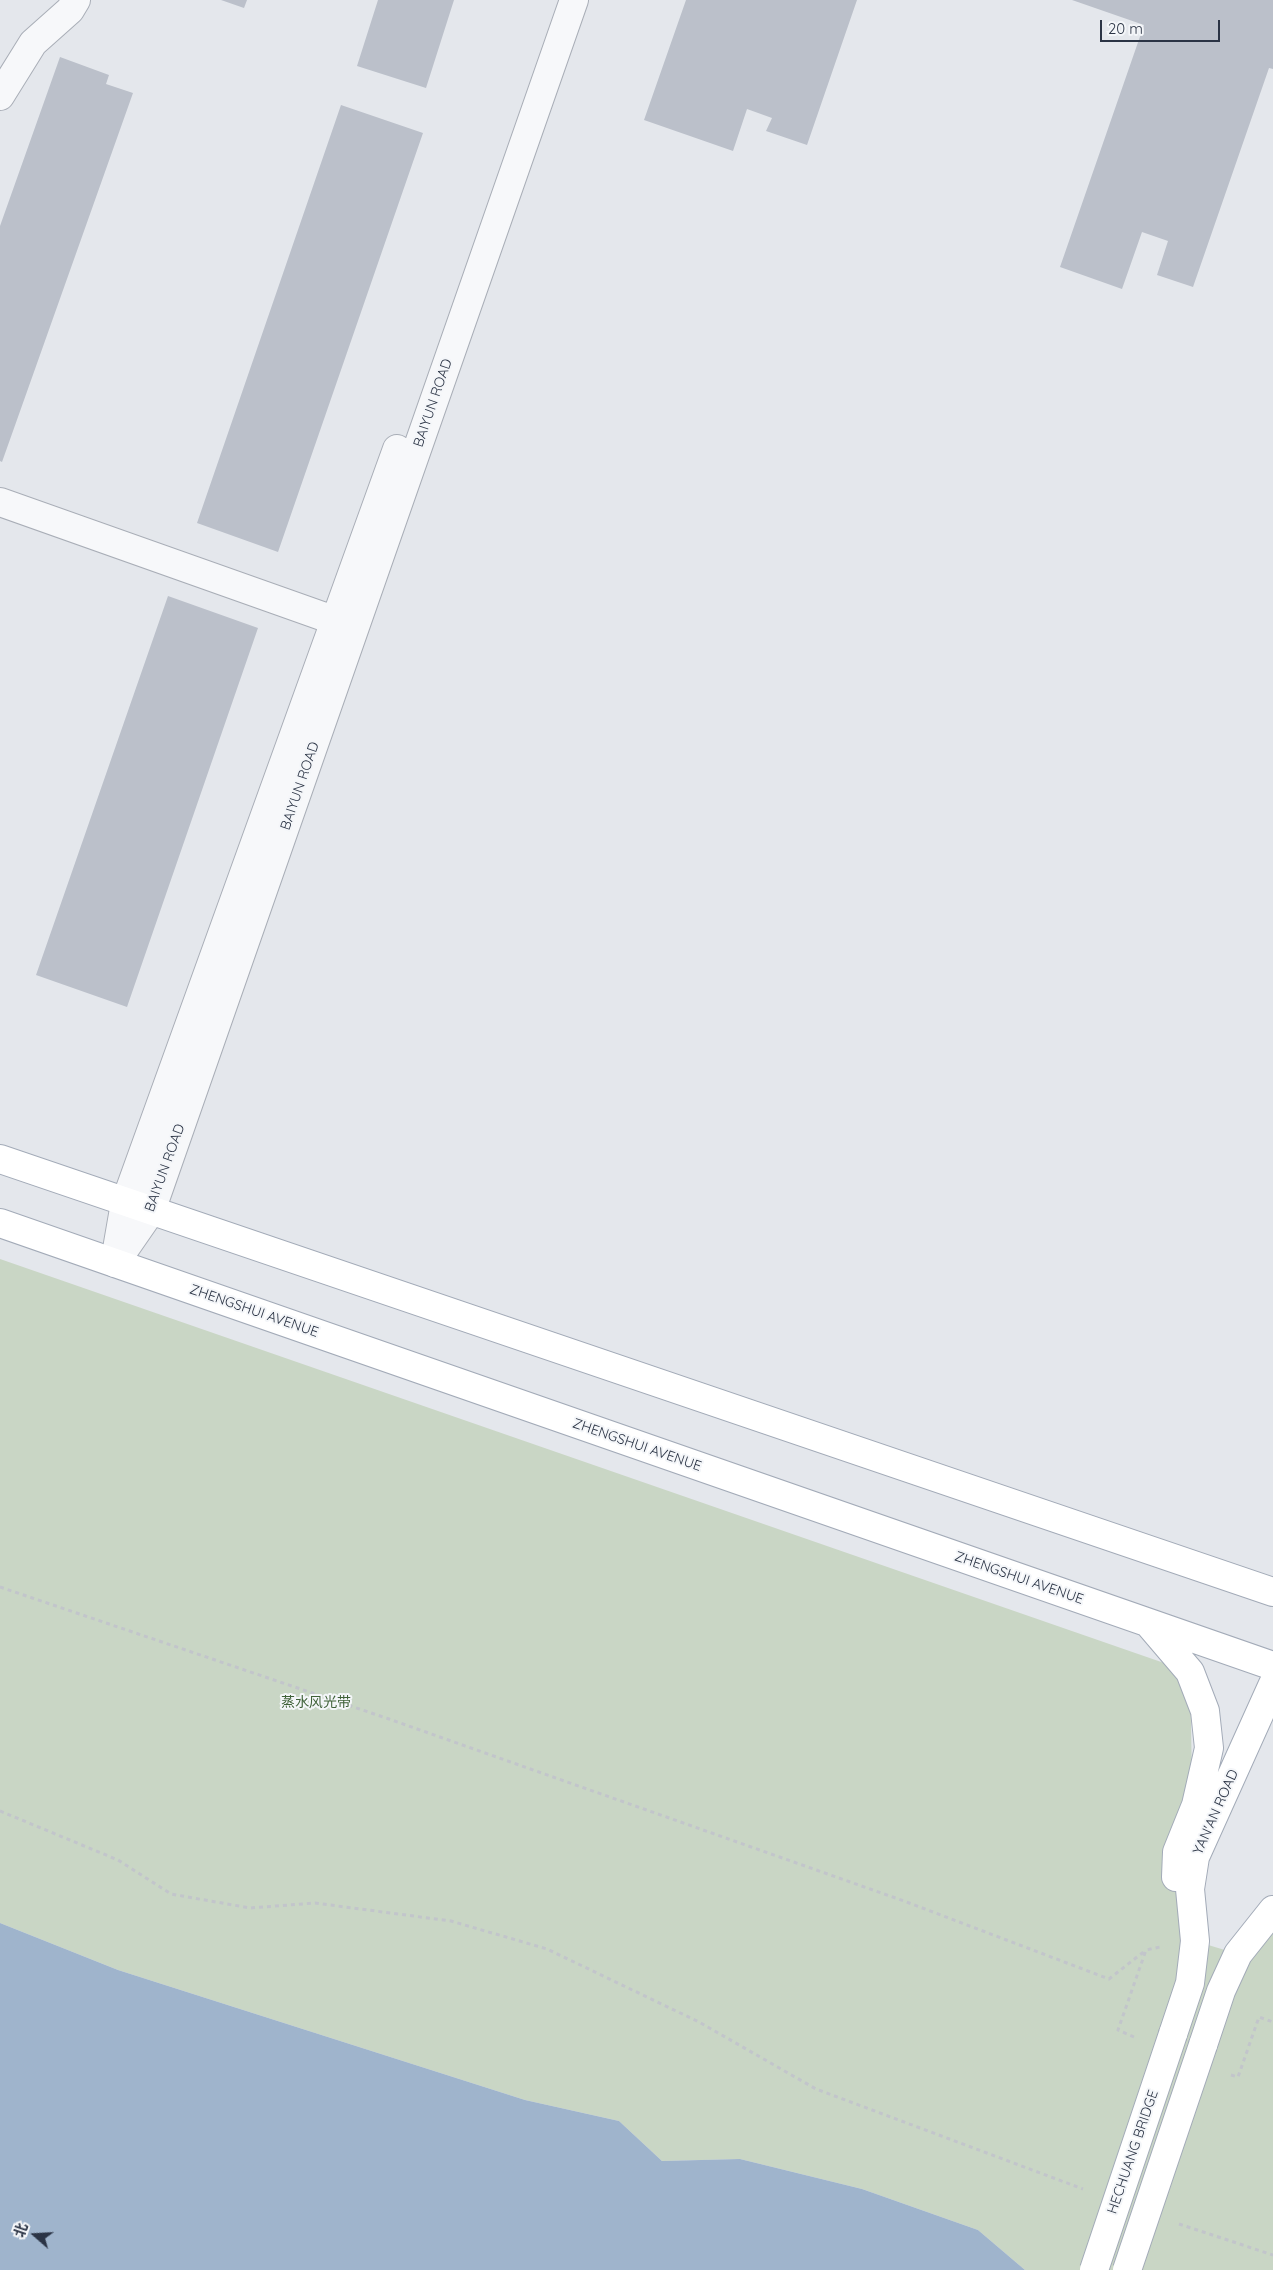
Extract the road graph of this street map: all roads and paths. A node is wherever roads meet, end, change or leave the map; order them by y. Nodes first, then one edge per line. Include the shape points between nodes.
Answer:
1 (76, 0) edge
2 (556, 0) edge
3 (574, 0) edge
4 (0, 96) edge
5 (0, 502) edge
6 (336, 621) junction
7 (0, 1159) edge
8 (125, 1203) junction
9 (151, 1212) junction
10 (0, 1223) edge
11 (115, 1263) junction
12 (0, 1587) edge
13 (1273, 1592) edge
14 (1148, 1622) junction
15 (1273, 1666) edge
16 (1273, 1684) edge
17 (0, 1811) edge
18 (1273, 1910) edge
19 (1273, 1933) edge
20 (1195, 1941) junction
21 (1146, 1950) dead end
22 (1238, 1954) junction
23 (1259, 2017) dead end
24 (1273, 2022) edge
25 (1173, 2034) joint
26 (1084, 2190) dead end
27 (1174, 2222) dead end
28 (1273, 2255) edge
29 (1094, 2270) edge
30 (1127, 2270) edge

1 - 4 street via 70,10 33,43
2 - 6 street, BAIYUN ROAD
3 - 9 street, BAIYUN ROAD
5 - 6 street
6 - 8 street, BAIYUN ROAD
7 - 8 main road
8 - 9 main road
8 - 11 street, BAIYUN ROAD
9 - 11 street, BAIYUN ROAD
9 - 13 main road
10 - 11 main road, ZHENGSHUI AVENUE
11 - 14 main road, ZHENGSHUI AVENUE
12 - 21 path via 895,1898 1109,1979
14 - 15 main road, ZHENGSHUI AVENUE
14 - 20 main road via 1190,1672 1205,1711 1209,1748 1196,1805 1177,1852 1175,1882
16 - 20 main road, YAN'AN ROAD via 1195,1857 1190,1889
17 - 26 path via 118,1860 171,1894 250,1908 316,1903 451,1921 547,1949 699,2022 816,2089
18 - 22 main road
19 - 22 main road
20 - 25 main road, YAN'AN ROAD via 1190,1983
22 - 30 main road, bridge via 1221,1991
23 - 24 path
25 - 29 main road, HECHUANG BRIDGE, bridge
27 - 28 path

